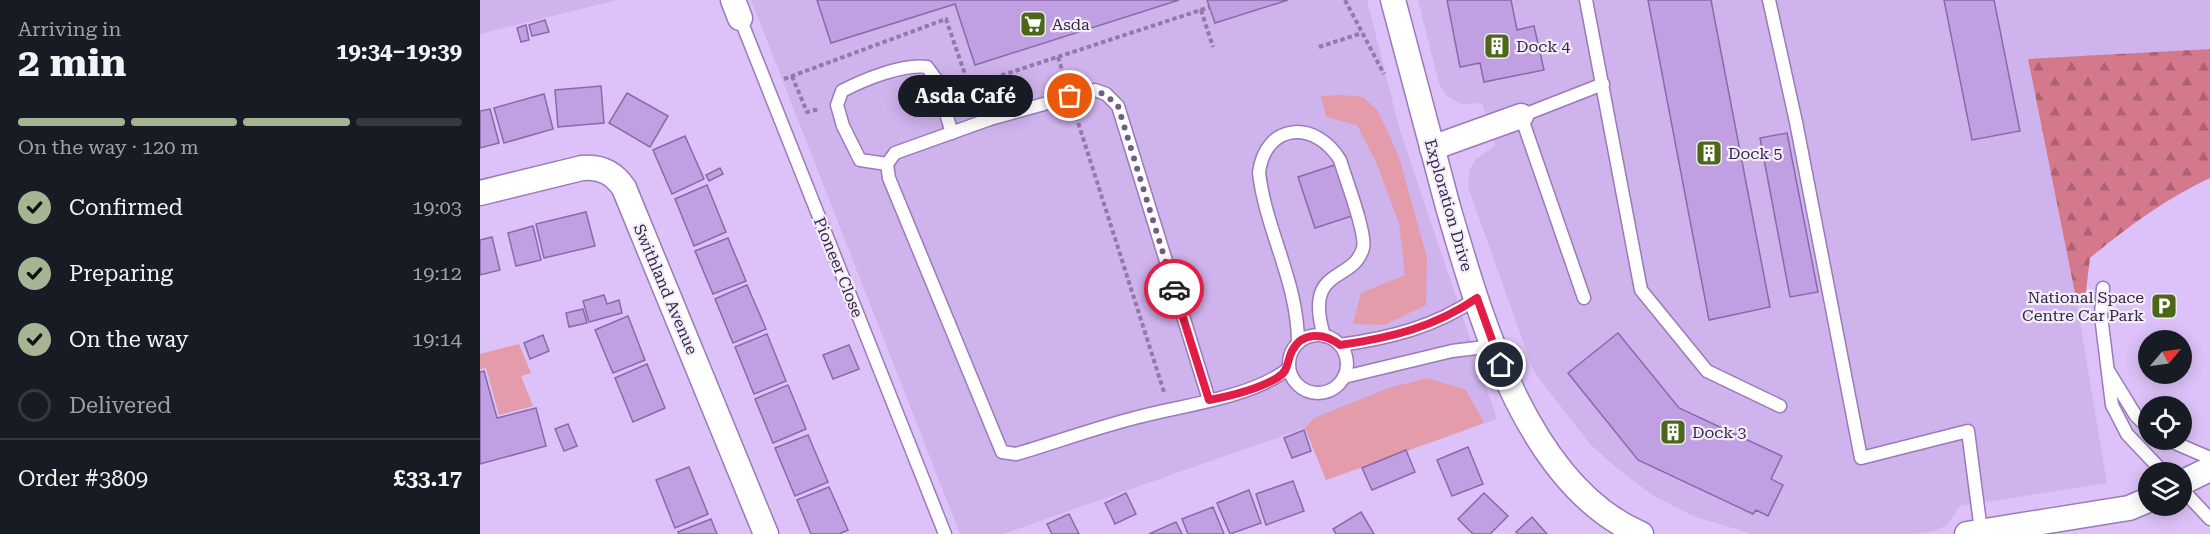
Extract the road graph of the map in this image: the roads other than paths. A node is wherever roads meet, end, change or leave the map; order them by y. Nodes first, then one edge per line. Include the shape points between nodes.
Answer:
1 (1393, 0) edge
2 (1586, 0) edge
3 (1769, 0) edge
4 (736, 9) edge
5 (1602, 84) junction
6 (1521, 116) junction
7 (952, 133) junction
8 (1432, 148) junction
9 (887, 164) junction
10 (480, 193) edge
11 (2103, 288) dead end
12 (1477, 298) junction
13 (1584, 298) dead end
14 (1324, 336) junction
15 (1298, 343) junction
16 (1340, 345) junction
17 (1493, 346) junction
18 (1289, 368) junction
19 (2108, 371) junction
20 (1344, 376) junction
21 (1209, 400) junction
22 (1780, 406) dead end
23 (2138, 418) edge
24 (2191, 450) edge
25 (2210, 458) edge
26 (2153, 462) edge
27 (2210, 469) edge
28 (2192, 478) edge
29 (2192, 500) edge
30 (2138, 504) edge
31 (2210, 519) edge
32 (1632, 532) edge
33 (1974, 533) edge
34 (766, 534) edge
35 (945, 534) edge

1 - 8 street, Exploration Drive
2 - 5 lane
3 - 33 lane via 1861,458 1968,431
4 - 35 lane, Pioneer Close
5 - 6 lane
5 - 22 lane via 1641,290 1707,371
6 - 8 street
6 - 13 lane
7 - 9 lane via 895,153
7 - 9 lane via 935,78 927,67 916,65 842,91 837,105 860,160
7 - 21 lane via 1095,90 1118,106
8 - 12 street, Exploration Drive
9 - 21 lane via 889,178 1002,452 1016,454
10 - 34 street, Swithland Avenue via 594,166 617,177
11 - 19 lane via 2101,316
12 - 16 lane via 1410,332
12 - 17 street, Exploration Drive
14 - 15 lane via 1315,335
14 - 15 lane via 1322,288 1358,259 1364,240 1340,160 1316,135 1296,132 1270,144 1260,162 1259,174 1298,320
14 - 16 lane
15 - 18 lane via 1292,350
16 - 20 lane via 1346,360
17 - 20 lane via 1452,351
17 - 32 street, Exploration Drive via 1527,420 1548,453 1570,482
18 - 20 lane via 1297,384 1313,393 1331,390
18 - 21 lane via 1276,378
19 - 23 lane
19 - 26 lane via 2112,405 2120,423
24 - 25 lane
27 - 28 street
29 - 31 lane
30 - 33 street

